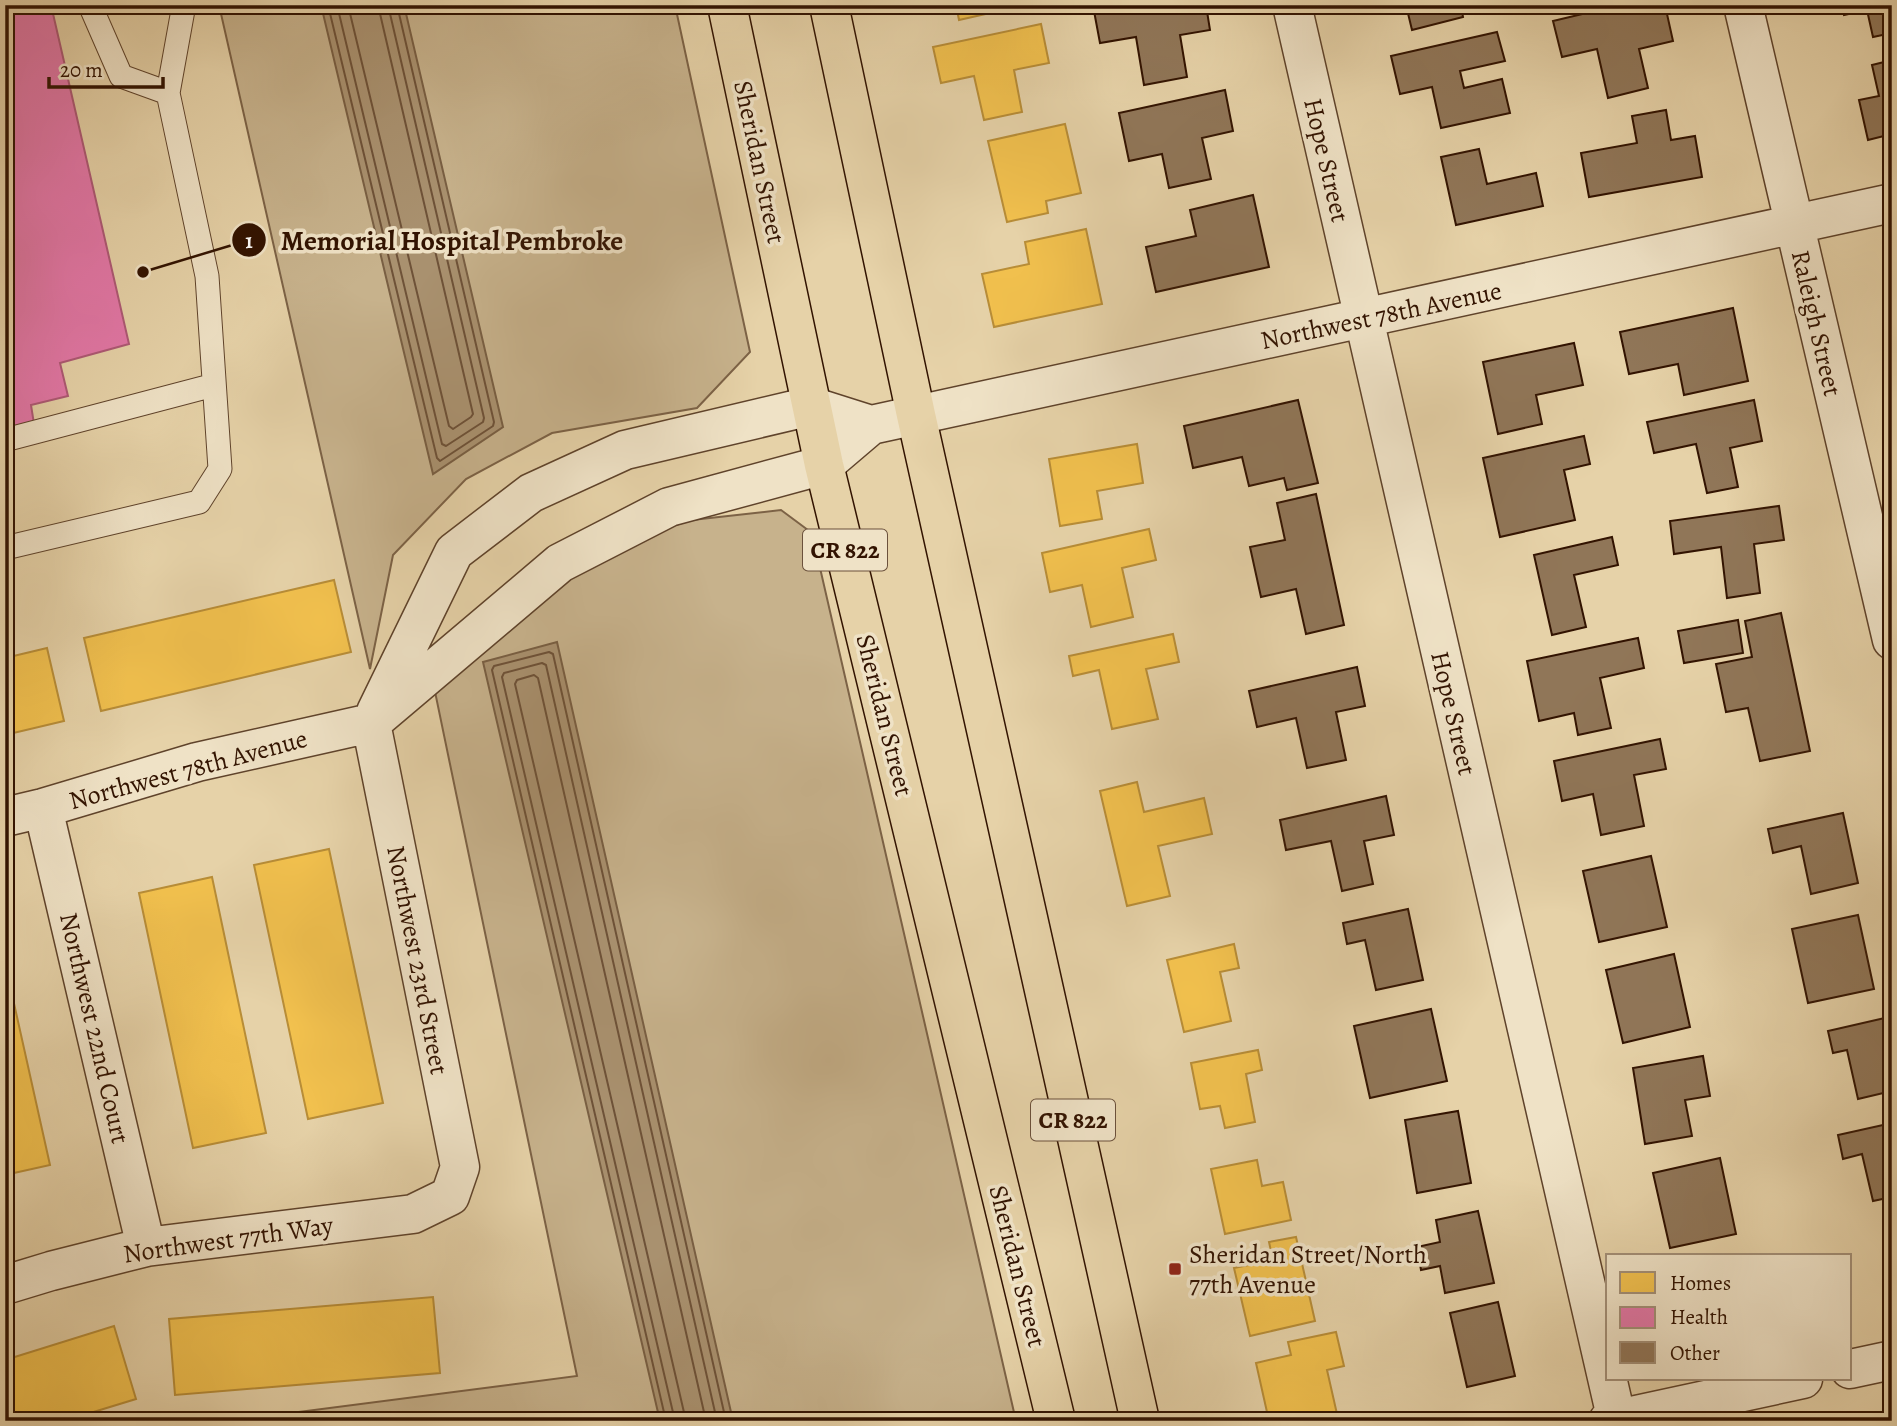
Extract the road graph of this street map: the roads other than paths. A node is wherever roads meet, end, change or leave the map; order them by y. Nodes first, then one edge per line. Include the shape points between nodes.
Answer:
1 (90, 5) edge
2 (182, 5) edge
3 (727, 5) edge
4 (829, 5) edge
5 (1292, 5) edge
6 (1743, 5) edge
7 (168, 93) junction
8 (1892, 203) edge
9 (1793, 224) junction
10 (1363, 319) junction
11 (214, 385) junction
12 (811, 406) junction
13 (916, 415) junction
14 (871, 425) junction
15 (5, 440) edge
16 (824, 465) junction
17 (5, 548) edge
18 (1892, 639) edge
19 (371, 723) junction
20 (43, 808) junction
21 (5, 817) edge
22 (450, 1196) joint
23 (146, 1247) junction
24 (5, 1285) edge
25 (1892, 1360) edge
26 (1852, 1369) edge
27 (1798, 1380) edge
28 (1614, 1420) edge
29 (1056, 1421) edge
30 (1140, 1421) edge

1 - 7 lane via 121,76
2 - 7 lane
3 - 12 main road, Sheridan Street / CR 822
4 - 13 main road, CR 822
5 - 10 street, Hope Street
6 - 9 street, Raleigh Street
7 - 11 lane via 207,276
8 - 9 street, Northwest 78th Avenue
9 - 10 street, Northwest 78th Avenue
9 - 18 street, Raleigh Street
10 - 13 street, Northwest 78th Avenue
10 - 28 street, Hope Street
11 - 15 lane
11 - 17 lane via 220,469 200,502
12 - 14 street
12 - 16 main road, Sheridan Street / CR 822
12 - 19 street via 625,450 531,493 454,552
13 - 14 street, Northwest 78th Avenue
13 - 30 main road, CR 822
14 - 16 street, Northwest 78th Avenue
16 - 19 street, Northwest 78th Avenue via 669,507 560,563
16 - 29 main road, Sheridan Street / CR 822
19 - 20 street, Northwest 78th Avenue via 197,762
19 - 22 street, Northwest 23rd Street via 460,1167
20 - 21 street, Northwest 78th Avenue
20 - 23 street, Northwest 22nd Court
22 - 23 street, Northwest 77th Way via 413,1214
23 - 24 street, Northwest 77th Way
25 - 26 street
27 - 28 street

